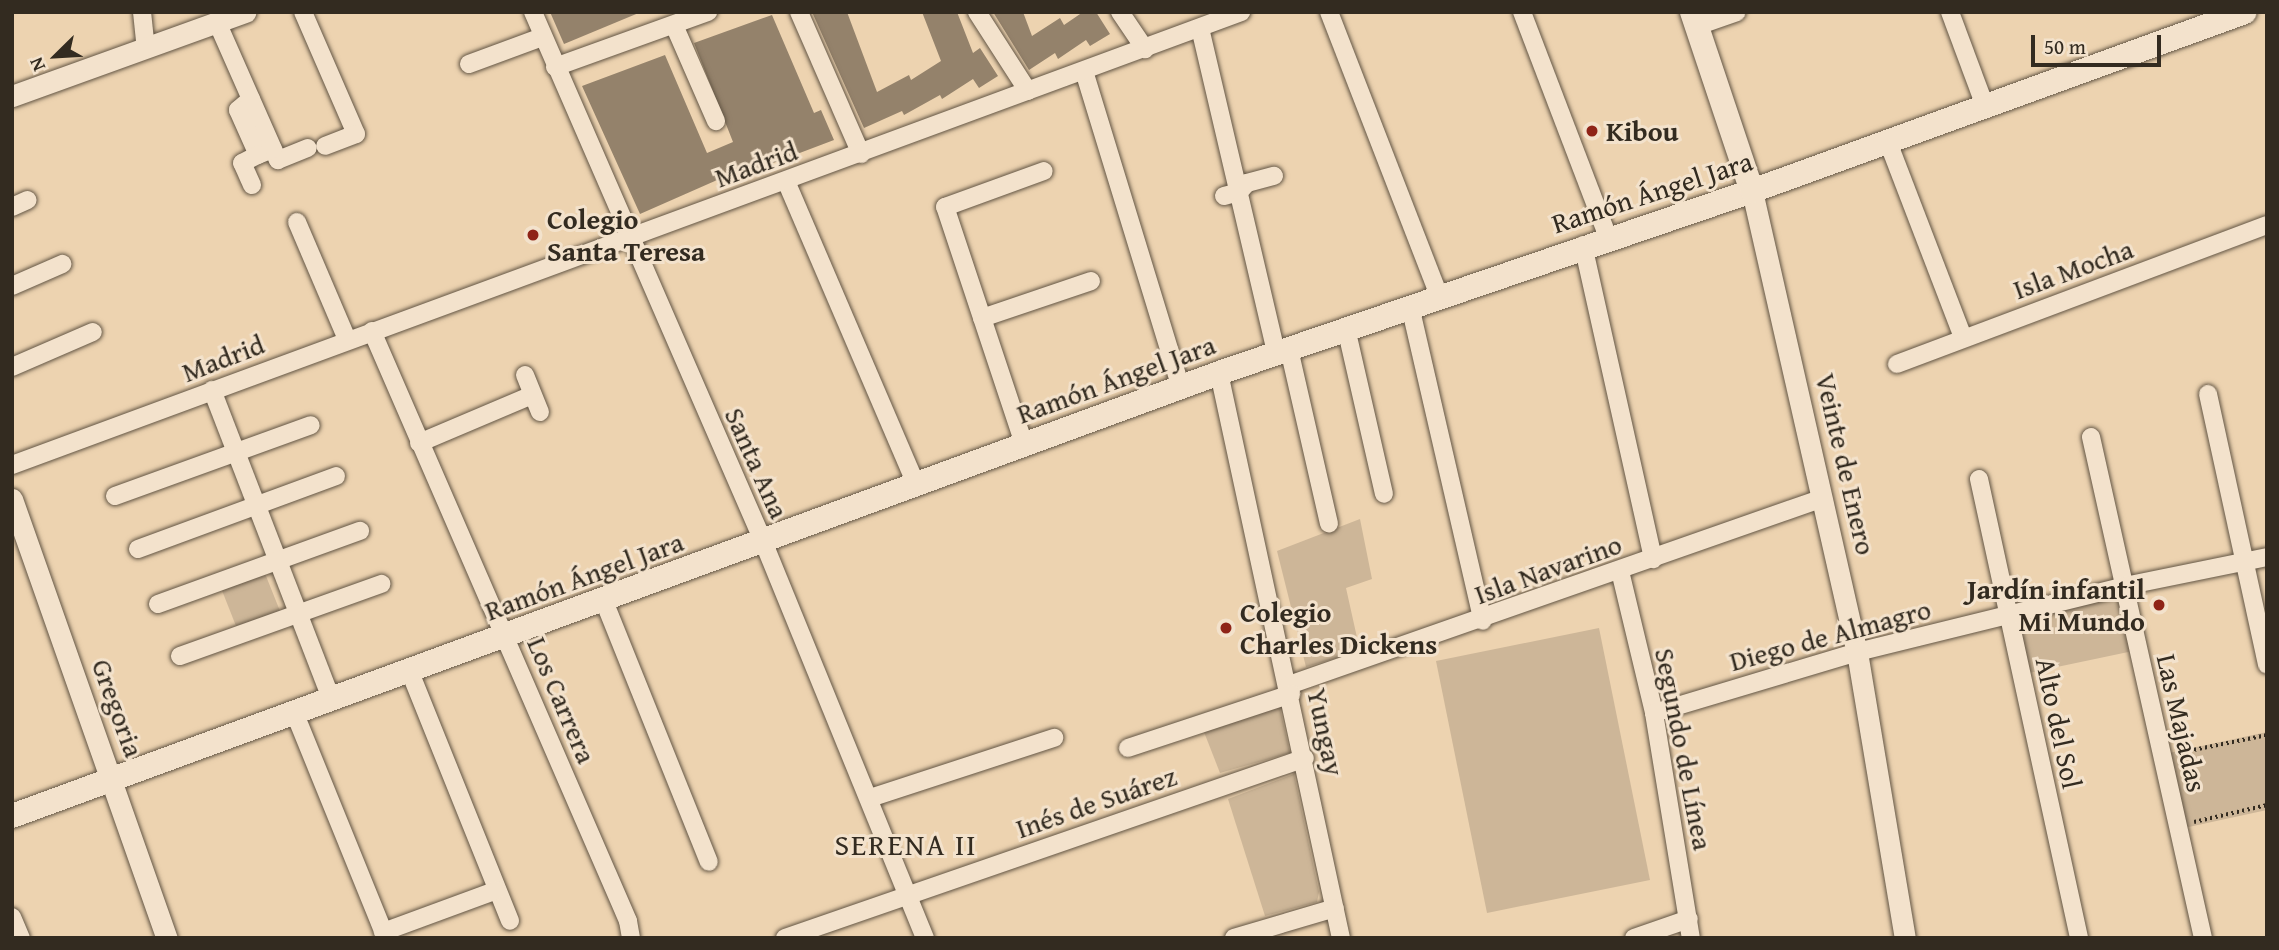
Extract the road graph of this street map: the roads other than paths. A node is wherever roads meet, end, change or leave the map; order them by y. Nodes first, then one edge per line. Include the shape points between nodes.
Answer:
1 (142, 12) edge
2 (245, 12) edge
3 (303, 12) edge
4 (533, 12) edge
5 (708, 12) edge
6 (799, 12) edge
7 (977, 12) edge
8 (1120, 12) edge
9 (1241, 12) edge
10 (1329, 12) edge
11 (1522, 12) edge
12 (1737, 12) edge
13 (1950, 12) edge
14 (2245, 12) edge
15 (1695, 19) edge
16 (217, 22) junction
17 (674, 25) junction
18 (1200, 28) junction
19 (542, 37) junction
20 (146, 48) junction
21 (1145, 49) junction
22 (469, 64) dead end
23 (555, 67) junction
24 (1084, 71) junction
25 (1028, 91) junction
26 (12, 96) edge
27 (1984, 106) junction
28 (716, 121) dead end
29 (1888, 142) junction
30 (265, 152) junction
31 (861, 154) junction
32 (1044, 171) dead end
33 (1274, 176) dead end
34 (786, 181) junction
35 (252, 186) dead end
36 (1752, 191) junction
37 (1231, 194) junction
38 (297, 222) dead end
39 (2267, 225) edge
40 (1608, 237) junction
41 (631, 239) junction
42 (1583, 245) junction
43 (62, 264) dead end
44 (1091, 281) dead end
45 (12, 286) edge
46 (1439, 296) junction
47 (1410, 306) junction
48 (982, 318) junction
49 (1346, 328) junction
50 (372, 331) junction
51 (93, 332) dead end
52 (1963, 337) junction
53 (346, 339) junction
54 (1283, 351) junction
55 (1897, 364) dead end
56 (12, 367) edge
57 (1219, 373) junction
58 (524, 375) dead end
59 (1181, 388) junction
60 (212, 390) junction
61 (2208, 394) dead end
62 (532, 395) junction
63 (540, 412) dead end
64 (311, 425) dead end
65 (2091, 437) dead end
66 (419, 443) junction
67 (1024, 444) junction
68 (235, 452) junction
69 (12, 465) edge
70 (336, 476) dead end
71 (1979, 479) dead end
72 (915, 485) junction
73 (1384, 494) dead end
74 (115, 496) dead end
75 (1823, 498) junction
76 (12, 499) edge
77 (256, 506) junction
78 (1329, 523) dead end
79 (360, 531) dead end
80 (763, 541) junction
81 (138, 549) dead end
82 (2267, 557) edge
83 (1653, 559) junction
84 (278, 560) junction
85 (2244, 562) junction
86 (1619, 571) junction
87 (381, 584) dead end
88 (2125, 586) junction
89 (604, 601) junction
90 (158, 604) dead end
91 (298, 612) junction
92 (2009, 615) junction
93 (1483, 621) junction
94 (507, 637) junction
95 (1857, 652) junction
96 (180, 656) dead end
97 (2267, 665) edge
98 (411, 672) junction
99 (1290, 690) junction
100 (332, 701) junction
101 (1654, 713) junction
102 (295, 714) junction
103 (1054, 738) dead end
104 (1128, 748) dead end
105 (1305, 758) junction
106 (114, 779) junction
107 (870, 798) junction
108 (12, 816) edge
109 (709, 862) dead end
110 (497, 890) junction
111 (909, 895) junction
112 (1335, 908) junction
113 (12, 917) edge
114 (1689, 919) junction
115 (510, 921) dead end
116 (385, 935) edge
117 (21, 938) edge
118 (167, 938) edge
119 (631, 938) edge
120 (785, 938) edge
121 (925, 938) edge
122 (1234, 938) edge
123 (1341, 938) edge
124 (1634, 938) edge
125 (1691, 938) edge
126 (1905, 938) edge
127 (2079, 938) edge
128 (2203, 938) edge

1 - 20 street
2 - 16 street
3 - 30 street via 356,134 278,160
4 - 19 street, Santa Ana
5 - 17 street
6 - 31 street
7 - 25 street
8 - 21 street
9 - 18 street, Madrid
10 - 46 street
11 - 40 street
12 - 15 street
13 - 27 street
14 - 27 main road, Ramón Ángel Jara
15 - 36 main road, Veinte de Enero
16 - 20 street
16 - 30 street via 251,99
17 - 23 street
17 - 28 street
18 - 21 street, Madrid
18 - 37 street
19 - 22 street
19 - 23 street, Santa Ana
20 - 26 street
21 - 24 street, Madrid
23 - 41 street, Santa Ana
24 - 25 street, Madrid
24 - 59 street
25 - 31 street, Madrid
27 - 29 main road, Ramón Ángel Jara
29 - 36 main road, Ramón Ángel Jara
29 - 52 street
30 - 35 street via 242,163
31 - 34 street, Madrid
32 - 48 street via 945,207
33 - 37 street via 1247,183
34 - 41 street, Madrid
34 - 72 street
36 - 40 main road, Ramón Ángel Jara
36 - 75 street, Veinte de Enero
37 - 54 street
38 - 53 street
39 - 52 street, Isla Mocha
40 - 42 main road, Ramón Ángel Jara
41 - 50 street, Madrid
41 - 80 street, Santa Ana
42 - 46 main road, Ramón Ángel Jara
42 - 83 street
43 - 45 street
44 - 48 street
46 - 47 main road, Ramón Ángel Jara
47 - 49 main road, Ramón Ángel Jara
47 - 93 street
48 - 67 street
49 - 54 main road, Ramón Ángel Jara
49 - 73 street
50 - 53 street, Madrid
50 - 66 street, Los Carrera
51 - 56 street
52 - 55 street, Isla Mocha
53 - 60 street, Madrid
54 - 57 main road, Ramón Ángel Jara
54 - 78 street
57 - 59 main road, Ramón Ángel Jara
57 - 99 street, Yungay
58 - 62 street
59 - 67 main road, Ramón Ángel Jara
60 - 68 street
60 - 69 street, Madrid
61 - 85 street
62 - 63 street
62 - 66 street
64 - 68 street
65 - 88 street, Las Majadas
66 - 94 street, Los Carrera
67 - 72 main road, Ramón Ángel Jara
68 - 74 street
68 - 77 street
70 - 77 street
71 - 92 street, Alto del Sol
72 - 80 main road, Ramón Ángel Jara
75 - 83 street, Isla Navarino
75 - 95 street, Veinte de Enero
76 - 106 street, Gregoria
77 - 81 street
77 - 84 street
79 - 84 street
80 - 89 main road, Ramón Ángel Jara
80 - 107 street, Santa Ana
82 - 85 street, Diego de Almagro
83 - 86 street, Isla Navarino
84 - 90 street
84 - 91 street
85 - 88 street, Diego de Almagro
85 - 97 street
86 - 93 street, Isla Navarino
86 - 101 street, Segundo de Línea
87 - 91 street
88 - 92 street, Diego de Almagro
88 - 128 street, Las Majadas
89 - 94 main road, Ramón Ángel Jara
89 - 109 street
91 - 96 street
91 - 100 street
92 - 95 street, Diego de Almagro
92 - 127 street, Alto del Sol
93 - 99 street, Isla Navarino
94 - 98 main road, Ramón Ángel Jara
94 - 119 street, Los Carrera via 628,921
95 - 101 street, Diego de Almagro
95 - 126 street, Veinte de Enero
98 - 100 main road, Ramón Ángel Jara
98 - 110 street
99 - 104 street, Isla Navarino
99 - 105 street, Yungay
100 - 102 main road, Ramón Ángel Jara
101 - 114 street, Segundo de Línea
102 - 106 main road, Ramón Ángel Jara
102 - 116 street
103 - 107 street
105 - 111 street, Inés de Suárez
105 - 112 street, Yungay
106 - 108 main road, Ramón Ángel Jara
106 - 118 street, Gregoria
107 - 111 street, Santa Ana
110 - 115 street
110 - 116 street
111 - 120 street, Inés de Suárez
111 - 121 street, Santa Ana
112 - 122 street
112 - 123 street, Yungay
113 - 117 street
114 - 124 street
114 - 125 street, Segundo de Línea

